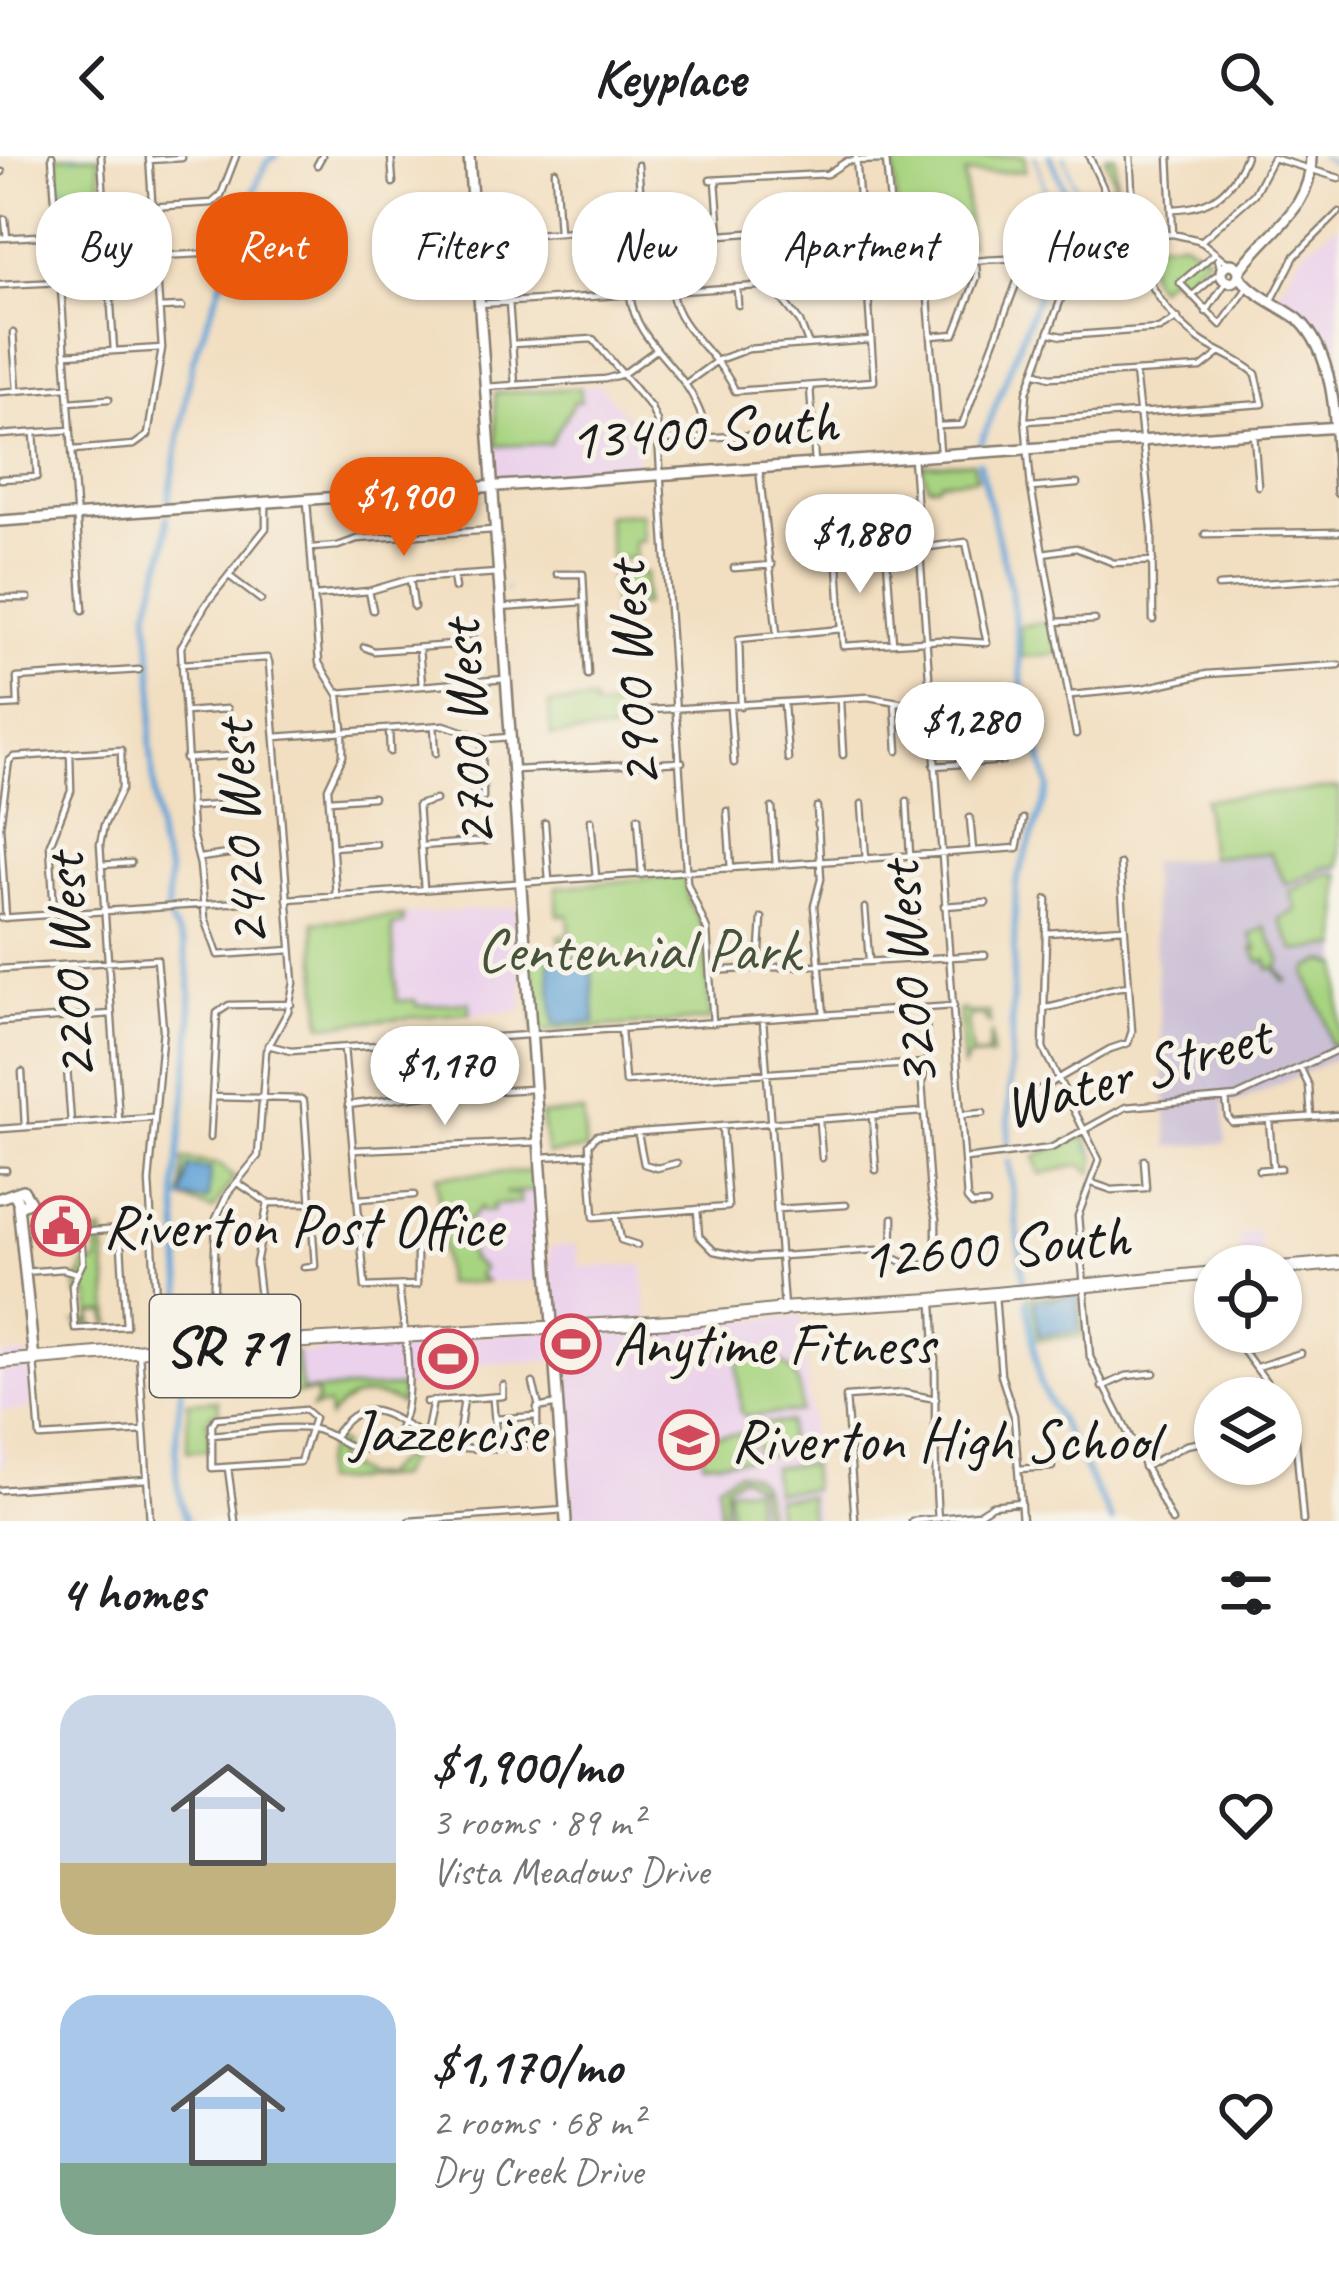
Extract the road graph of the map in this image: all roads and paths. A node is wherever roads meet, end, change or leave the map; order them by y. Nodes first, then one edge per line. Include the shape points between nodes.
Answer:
1 (52, 156) edge
2 (101, 156) edge
3 (236, 156) edge
4 (322, 156) edge
5 (391, 156) edge
6 (469, 156) edge
7 (1089, 156) edge
8 (1130, 156) edge
9 (1169, 156) edge
10 (1246, 156) edge
11 (1311, 156) edge
12 (149, 158) edge
13 (182, 158) edge
14 (856, 158) edge
15 (317, 165) dead end
16 (638, 165) dead end
17 (1181, 166) dead end
18 (1170, 167) junction
19 (555, 171) dead end
20 (1311, 171) junction
21 (1339, 178) edge
22 (392, 182) dead end
23 (55, 192) edge
24 (103, 192) edge
25 (151, 192) edge
26 (472, 192) edge
27 (640, 192) edge
28 (858, 192) edge
29 (889, 192) edge
30 (1105, 192) edge
31 (1133, 192) edge
32 (172, 206) edge
33 (1172, 209) junction
34 (1339, 212) edge
35 (5, 219) dead end
36 (572, 231) edge
37 (559, 232) junction
38 (548, 233) edge
39 (741, 234) edge
40 (1173, 234) junction
41 (717, 235) edge
42 (720, 235) junction
43 (1169, 235) edge
44 (36, 236) edge
45 (3, 238) edge
46 (1200, 242) junction
47 (1252, 255) junction
48 (1226, 270) junction
49 (36, 284) edge
50 (0, 286) edge
51 (737, 289) junction
52 (741, 289) edge
53 (717, 290) edge
54 (1245, 290) junction
55 (1191, 297) junction
56 (572, 298) edge
57 (61, 300) edge
58 (110, 300) edge
59 (159, 300) edge
60 (479, 300) edge
61 (631, 300) edge
62 (674, 300) edge
63 (783, 300) edge
64 (868, 300) edge
65 (929, 300) edge
66 (968, 300) edge
67 (1010, 300) edge
68 (1061, 300) edge
69 (1163, 300) edge
70 (1271, 300) junction
71 (509, 302) junction
72 (479, 304) junction
73 (738, 305) dead end
74 (182, 307) dead end
75 (159, 308) junction
76 (1205, 313) junction
77 (1178, 318) junction
78 (1049, 332) junction
79 (13, 333) dead end
80 (932, 336) junction
81 (871, 340) junction
82 (512, 344) junction
83 (808, 344) junction
84 (162, 348) junction
85 (656, 350) junction
86 (114, 351) junction
87 (1220, 353) junction
88 (65, 354) junction
89 (718, 360) junction
90 (1034, 372) junction
91 (1135, 372) junction
92 (623, 374) junction
93 (514, 385) junction
94 (685, 385) junction
95 (810, 386) junction
96 (67, 387) junction
97 (485, 387) junction
98 (17, 390) junction
99 (0, 392) edge
100 (110, 399) dead end
101 (68, 402) junction
102 (1139, 414) junction
103 (1025, 421) junction
104 (938, 426) junction
105 (1337, 427) edge
106 (70, 430) junction
107 (812, 432) junction
108 (34, 433) junction
109 (1254, 434) junction
110 (0, 435) edge
111 (709, 438) junction
112 (660, 440) junction
113 (1144, 442) junction
114 (71, 450) junction
115 (1028, 450) junction
116 (940, 456) junction
117 (914, 458) junction
118 (814, 464) junction
119 (759, 468) junction
120 (661, 475) junction
121 (0, 479) edge
122 (1077, 484) dead end
123 (1258, 486) dead end
124 (492, 487) junction
125 (1031, 488) junction
126 (1339, 492) edge
127 (307, 501) junction
128 (266, 504) junction
129 (76, 516) junction
130 (0, 521) edge
131 (494, 530) junction
132 (1339, 532) edge
133 (1205, 534) dead end
134 (886, 546) dead end
135 (310, 548) junction
136 (920, 548) junction
137 (837, 549) dead end
138 (1042, 553) junction
139 (1154, 561) junction
140 (772, 566) junction
141 (734, 568) dead end
142 (497, 573) junction
143 (557, 574) dead end
144 (229, 576) junction
145 (453, 576) junction
146 (1339, 578) edge
147 (410, 579) junction
148 (361, 580) dead end
149 (1217, 586) dead end
150 (454, 588) dead end
151 (366, 592) junction
152 (314, 596) junction
153 (0, 598) edge
154 (28, 598) dead end
155 (261, 600) dead end
156 (583, 602) junction
157 (414, 607) dead end
158 (500, 608) junction
159 (83, 610) dead end
160 (373, 610) dead end
161 (1095, 620) dead end
162 (1153, 620) dead end
163 (1055, 622) junction
164 (842, 629) junction
165 (777, 634) junction
166 (475, 639) dead end
167 (926, 641) junction
168 (893, 643) junction
169 (364, 647) dead end
170 (419, 648) junction
171 (181, 664) junction
172 (1339, 664) edge
173 (139, 670) dead end
174 (588, 674) dead end
175 (505, 679) junction
176 (330, 684) junction
177 (422, 685) junction
178 (320, 690) dead end
179 (338, 693) junction
180 (1068, 695) junction
181 (839, 699) junction
182 (994, 700) dead end
183 (895, 701) junction
184 (784, 703) junction
185 (930, 704) junction
186 (0, 706) edge
187 (730, 706) junction
188 (741, 706) junction
189 (227, 710) dead end
190 (650, 710) dead end
191 (677, 710) junction
192 (185, 712) junction
193 (434, 726) junction
194 (478, 727) dead end
195 (388, 729) junction
196 (343, 732) junction
197 (1076, 734) dead end
198 (474, 735) junction
199 (274, 737) junction
200 (509, 737) junction
201 (482, 738) junction
202 (898, 751) dead end
203 (390, 752) dead end
204 (70, 753) junction
205 (436, 753) dead end
206 (843, 755) dead end
207 (230, 757) dead end
208 (788, 759) dead end
209 (185, 760) junction
210 (1004, 761) dead end
211 (682, 762) junction
212 (734, 763) dead end
213 (934, 766) junction
214 (512, 770) junction
215 (373, 797) dead end
216 (483, 797) dead end
217 (329, 800) junction
218 (435, 800) dead end
219 (907, 801) dead end
220 (234, 804) dead end
221 (862, 804) dead end
222 (190, 807) junction
223 (817, 807) dead end
224 (772, 808) dead end
225 (112, 811) junction
226 (727, 811) dead end
227 (638, 817) dead end
228 (123, 818) dead end
229 (970, 818) dead end
230 (1023, 819) dead end
231 (591, 820) dead end
232 (545, 823) dead end
233 (487, 841) dead end
234 (376, 844) dead end
235 (421, 846) junction
236 (332, 847) junction
237 (973, 851) junction
238 (236, 853) dead end
239 (940, 853) junction
240 (910, 856) junction
241 (199, 858) junction
242 (866, 860) junction
243 (131, 862) dead end
244 (821, 862) junction
245 (1120, 864) dead end
246 (101, 865) junction
247 (776, 865) junction
248 (1, 866) edge
249 (731, 869) junction
250 (686, 871) junction
251 (642, 875) junction
252 (596, 878) junction
253 (549, 881) junction
254 (520, 883) junction
255 (424, 889) junction
256 (335, 896) junction
257 (286, 899) junction
258 (1047, 899) dead end
259 (241, 902) dead end
260 (912, 903) dead end
261 (986, 903) dead end
262 (203, 904) junction
263 (944, 906) junction
264 (865, 908) dead end
265 (104, 911) junction
266 (54, 914) junction
267 (3, 918) edge
268 (762, 918) dead end
269 (1124, 928) junction
270 (1047, 933) junction
271 (291, 950) junction
272 (985, 955) dead end
273 (948, 957) junction
274 (918, 958) junction
275 (868, 960) junction
276 (108, 962) junction
277 (819, 964) junction
278 (759, 968) junction
279 (0, 969) edge
280 (710, 971) junction
281 (1129, 986) junction
282 (291, 1004) junction
283 (954, 1006) junction
284 (1044, 1008) junction
285 (925, 1009) junction
286 (111, 1014) junction
287 (824, 1015) junction
288 (763, 1020) junction
289 (0, 1022) edge
290 (713, 1023) junction
291 (621, 1030) junction
292 (531, 1037) junction
293 (268, 1045) junction
294 (344, 1048) junction
295 (1339, 1052) edge
296 (927, 1063) junction
297 (1300, 1067) junction
298 (67, 1068) dead end
299 (22, 1072) dead end
300 (767, 1072) junction
301 (1056, 1079) junction
302 (535, 1089) junction
303 (1036, 1095) dead end
304 (214, 1097) junction
305 (263, 1098) junction
306 (1226, 1099) junction
307 (348, 1105) junction
308 (923, 1112) junction
309 (983, 1113) dead end
310 (962, 1114) junction
311 (1339, 1115) edge
312 (872, 1116) junction
313 (1311, 1117) junction
314 (152, 1118) junction
315 (819, 1119) junction
316 (118, 1120) junction
317 (1269, 1120) junction
318 (771, 1123) junction
319 (71, 1124) junction
320 (722, 1126) junction
321 (26, 1127) junction
322 (0, 1129) edge
323 (1086, 1130) junction
324 (638, 1132) junction
325 (210, 1138) dead end
326 (538, 1142) junction
327 (354, 1150) junction
328 (590, 1154) junction
329 (540, 1157) junction
330 (822, 1157) dead end
331 (964, 1159) junction
332 (1144, 1160) dead end
333 (677, 1163) dead end
334 (1259, 1170) dead end
335 (875, 1171) dead end
336 (238, 1183) junction
337 (1092, 1183) junction
338 (414, 1196) dead end
339 (357, 1199) junction
340 (0, 1200) edge
341 (268, 1203) junction
342 (311, 1203) junction
343 (846, 1204) dead end
344 (987, 1204) dead end
345 (697, 1209) junction
346 (777, 1209) junction
347 (616, 1215) junction
348 (893, 1218) dead end
349 (417, 1245) dead end
350 (637, 1245) dead end
351 (780, 1256) junction
352 (892, 1257) junction
353 (1339, 1266) edge
354 (304, 1267) dead end
355 (1302, 1267) edge
356 (27, 1272) junction
357 (77, 1273) junction
358 (1194, 1275) edge
359 (1084, 1285) junction
360 (399, 1288) junction
361 (995, 1294) junction
362 (932, 1300) junction
363 (784, 1310) junction
364 (687, 1314) junction
365 (652, 1322) junction
366 (552, 1325) junction
367 (403, 1337) junction
368 (266, 1345) junction
369 (212, 1346) junction
370 (159, 1349) junction
371 (139, 1351) junction
372 (1249, 1353) edge
373 (1301, 1353) dead end
374 (34, 1360) junction
375 (0, 1362) edge
376 (1257, 1367) junction
377 (1154, 1373) dead end
378 (533, 1383) dead end
379 (502, 1385) dead end
380 (1102, 1388) junction
381 (493, 1397) junction
382 (464, 1399) junction
383 (937, 1399) junction
384 (558, 1404) junction
385 (538, 1407) junction
386 (536, 1417) junction
387 (495, 1419) junction
388 (404, 1424) junction
389 (311, 1429) junction
390 (144, 1431) junction
391 (211, 1436) junction
392 (334, 1437) junction
393 (426, 1437) junction
394 (1194, 1444) edge
395 (457, 1447) junction
396 (496, 1448) junction
397 (1144, 1466) junction
398 (1052, 1467) dead end
399 (228, 1468) junction
400 (1018, 1469) junction
401 (147, 1479) junction
402 (0, 1490) edge
403 (1021, 1502) junction
404 (566, 1515) edge
405 (938, 1519) edge
406 (150, 1521) edge
407 (235, 1521) edge
408 (409, 1521) edge
409 (855, 1521) edge
410 (912, 1521) edge
411 (1022, 1521) edge
412 (1172, 1521) edge
413 (1304, 1521) edge

1 - 23 street
2 - 24 street
3 - 32 street via 217,200
4 - 15 street
5 - 22 street
6 - 26 main road, 2700 West
7 - 30 street
8 - 31 street
9 - 18 street
10 - 33 street via 1238,176 1201,208
11 - 20 main road
12 - 13 street
12 - 25 street
14 - 28 street
14 - 29 street via 886,160
14 - 42 street via 827,173 713,181
16 - 27 street
17 - 18 street
18 - 33 street
19 - 37 street
20 - 21 street
20 - 46 street via 1273,158 1256,191
20 - 47 main road via 1296,211
33 - 40 street
34 - 70 street via 1295,256
35 - 45 street
36 - 37 street
37 - 38 street
39 - 42 street
40 - 43 street
40 - 46 street
41 - 42 street
44 - 45 street
46 - 48 street
47 - 48 main road
47 - 70 main road via 1244,279
48 - 54 main road
48 - 55 street
48 - 55 street via 1180,284
48 - 70 main road
48 - 76 street
49 - 50 street
51 - 52 street
51 - 53 street
51 - 73 street
54 - 70 main road
54 - 76 street via 1222,326
55 - 76 street
56 - 71 street
57 - 88 street
58 - 86 street
59 - 75 street
60 - 72 main road, 2700 West
61 - 85 street
62 - 89 street
63 - 83 street
64 - 81 street
65 - 80 street
66 - 80 street via 955,334
67 - 104 street via 962,424
68 - 78 street
69 - 77 street
70 - 105 main road via 1314,336
71 - 72 street
71 - 82 street
72 - 97 main road, 2700 West
74 - 75 street
75 - 84 street
77 - 78 street via 1160,329
77 - 87 street
78 - 90 street
79 - 98 street
80 - 104 street
81 - 83 street
81 - 95 street via 874,381
82 - 92 street via 593,339
82 - 93 street
83 - 89 street
84 - 86 street
84 - 114 street via 142,442
85 - 92 street
85 - 94 street
86 - 88 street
87 - 91 street via 1201,368
87 - 102 street via 1256,374 1262,404
88 - 96 street
89 - 94 street
89 - 95 street via 735,391
90 - 91 street
90 - 103 street
91 - 102 street
92 - 93 street
92 - 112 street via 651,408
93 - 97 street
94 - 111 street
95 - 107 street
96 - 98 street
96 - 101 street
97 - 124 main road, 2700 West
98 - 99 street
100 - 101 street
101 - 106 street
102 - 103 street
102 - 113 street
103 - 115 street
104 - 116 street
105 - 109 main road, 13400 South
105 - 126 main road
106 - 108 street
106 - 114 street
107 - 111 street
107 - 118 street
108 - 110 street
108 - 121 street via 37,476
109 - 113 main road, 13400 South
109 - 123 street
111 - 112 street
112 - 120 street, 2900 West
113 - 115 main road, 13400 South
113 - 139 street
114 - 129 street
115 - 116 main road, 13400 South
115 - 125 street
116 - 117 main road, 13400 South
117 - 118 main road, 13400 South
117 - 136 street, 3200 West
118 - 119 main road, 13400 South
119 - 120 main road, 13400 South
119 - 140 street
120 - 124 main road, 13400 South
120 - 191 street, 2900 West
122 - 125 street
124 - 127 main road, 13400 South
124 - 131 main road, 2700 West
125 - 138 street
127 - 128 main road, 13400 South
127 - 135 street
128 - 129 main road, 13400 South
128 - 144 street via 266,528
129 - 130 main road, 13400 South
129 - 159 street
131 - 135 street
131 - 142 main road, 2700 West
132 - 133 street
134 - 168 street
135 - 152 street
136 - 167 street, 3200 West
136 - 167 street via 966,542 987,643
137 - 164 street
138 - 139 street via 1076,548 1114,563
138 - 163 street
139 - 162 street
140 - 141 street
140 - 165 street
142 - 145 street
142 - 158 main road, 2700 West
143 - 156 street via 584,574
144 - 155 street
144 - 171 street via 189,629
145 - 147 street
145 - 150 street
146 - 149 street
147 - 151 street
147 - 157 street
148 - 151 street
151 - 152 street
151 - 160 street
152 - 176 street via 319,663
153 - 154 street
156 - 158 street
156 - 174 street
158 - 175 main road, 2700 West
161 - 163 street
163 - 180 street
164 - 165 street
164 - 168 street via 843,646
165 - 188 street via 739,639
166 - 170 street
167 - 168 street
167 - 185 street, 3200 West
169 - 170 street
170 - 177 street
171 - 192 street
171 - 199 street, 2420 West via 266,658
172 - 180 street
173 - 186 street via 16,678 18,705
175 - 177 street
175 - 200 main road, 2700 West
176 - 178 street
176 - 179 street
177 - 179 street
179 - 196 street
180 - 197 street
181 - 183 street
181 - 184 street
181 - 206 street
182 - 185 street
183 - 185 street
183 - 202 street
184 - 188 street
184 - 208 street
185 - 213 street, 3200 West
187 - 188 street
187 - 191 street
187 - 212 street
189 - 192 street
190 - 191 street
191 - 211 street, 2900 West
192 - 209 street
193 - 195 street
193 - 198 street
193 - 205 street
194 - 198 street
195 - 196 street
195 - 203 street
196 - 199 street
196 - 217 street
198 - 201 street
199 - 257 street, 2420 West
200 - 201 street
200 - 214 main road, 2700 West
201 - 216 street
204 - 225 street, 2200 West via 121,750 123,783
204 - 248 street via 10,760
204 - 266 street via 70,795 50,844
207 - 209 street
209 - 222 street
210 - 213 street
211 - 214 street
211 - 250 street, 2900 West
213 - 239 street, 3200 West
214 - 254 main road, 2700 West
215 - 217 street
217 - 236 street
218 - 235 street via 418,807
219 - 240 street
220 - 222 street
221 - 242 street
222 - 241 street
223 - 244 street
224 - 247 street
225 - 228 street, 2200 West
225 - 246 street, 2200 West via 100,839
226 - 249 street
227 - 251 street
229 - 237 street
230 - 237 street via 1017,848
231 - 252 street
232 - 253 street
233 - 235 street
234 - 236 street
235 - 255 street
236 - 256 street
237 - 239 street
238 - 241 street
239 - 240 street
239 - 263 street, 3200 West
240 - 242 street
241 - 262 street
242 - 244 street
243 - 246 street
244 - 247 street
244 - 277 street via 814,906
245 - 269 street
246 - 265 street, 2200 West
247 - 249 street
248 - 267 street
249 - 250 street
250 - 251 street
250 - 280 street, 2900 West via 707,930
251 - 252 street
252 - 253 street
253 - 254 street
254 - 255 street
254 - 292 main road, 2700 West
255 - 256 street
256 - 257 street
257 - 271 street, 2420 West
258 - 270 street
259 - 262 street
260 - 274 street
261 - 263 street
262 - 265 street
262 - 271 street via 218,955
263 - 273 street, 3200 West
264 - 275 street
265 - 266 street
265 - 276 street, 2200 West
266 - 267 street
268 - 278 street
269 - 270 street
269 - 281 street
270 - 284 street
271 - 282 street, 2420 West
272 - 273 street
273 - 274 street
273 - 283 street, 3200 West
274 - 275 street
275 - 277 street
276 - 279 street
276 - 286 street, 2200 West
276 - 314 street via 157,958 163,1028
277 - 278 street
277 - 287 street
278 - 280 street
280 - 290 street, 2900 West
281 - 284 street
281 - 301 street via 1128,1042
282 - 293 street
282 - 304 street via 221,1008
283 - 285 street
283 - 310 street, 3200 West
284 - 301 street via 1043,1048
285 - 287 street
285 - 296 street
286 - 289 street
286 - 316 street, 2200 West
287 - 288 street
288 - 290 street
288 - 300 street
290 - 291 street
291 - 292 street
291 - 300 street via 625,1082
292 - 294 street
292 - 302 main road, 2700 West
293 - 294 street
293 - 305 street
294 - 307 street
295 - 297 street, Water Street
296 - 300 street
296 - 308 street
297 - 306 street, Water Street
297 - 313 street
298 - 319 street
299 - 321 street
300 - 318 street
301 - 303 street
301 - 323 street
302 - 307 street
302 - 326 main road, 2700 West
304 - 305 street
304 - 325 street
305 - 336 street via 260,1150
305 - 342 street via 301,1099
306 - 317 street via 1230,1121
306 - 323 street, Water Street via 1126,1107
307 - 327 street
308 - 312 street
308 - 352 street via 936,1265 898,1266
309 - 310 street
310 - 331 street, 3200 West
311 - 313 street
312 - 315 street
312 - 335 street
313 - 317 street
314 - 316 street
314 - 370 street
315 - 318 street
315 - 330 street
316 - 319 street
317 - 334 street via 1277,1169
318 - 320 street
318 - 346 street
319 - 321 street
320 - 324 street
320 - 345 street via 728,1207
321 - 322 street
323 - 331 street, Water Street via 1032,1153
323 - 337 street via 1099,1160
324 - 328 street via 591,1138
324 - 333 street via 644,1164
326 - 327 street
326 - 329 main road, 2700 West
327 - 339 street
328 - 329 street
328 - 347 street via 594,1217
329 - 366 main road, 2700 West
331 - 344 street, 3200 West via 967,1199
332 - 337 street via 1146,1188
336 - 341 street
336 - 369 street via 218,1212 213,1239
337 - 359 street via 1078,1208
338 - 339 street
339 - 360 street via 365,1288
340 - 356 main road via 18,1202
341 - 342 street
341 - 368 street via 256,1263
342 - 354 street via 316,1266
343 - 346 street
345 - 347 street
345 - 351 street via 699,1236 710,1250
346 - 351 street
347 - 350 street via 621,1240
348 - 352 street
349 - 360 street via 417,1286
351 - 352 street via 872,1250
351 - 363 street
353 - 355 main road
356 - 357 street
356 - 374 main road
357 - 357 street via 81,1232 120,1229 126,1326 75,1329
358 - 359 main road, 12600 South / SR 71
359 - 361 main road, 12600 South / SR 71
359 - 380 street via 1090,1358
360 - 367 street
361 - 362 main road, 12600 South / SR 71
361 - 400 street
362 - 363 main road, 12600 South / SR 71
362 - 383 street
363 - 364 main road, 12600 South / SR 71
363 - 365 main road, 12600 South / SR 71
364 - 365 main road
364 - 366 main road, 12600 South / SR 71
365 - 366 main road, 12600 South / SR 71
366 - 367 main road, 12600 South / SR 71
366 - 384 main road, 2700 West
367 - 368 main road, 12600 South / SR 71
367 - 388 street
368 - 369 main road, 12600 South / SR 71
369 - 370 main road, 12600 South / SR 71
370 - 371 main road, 12600 South / SR 71
371 - 374 main road, 12600 South / SR 71
371 - 390 street
372 - 376 street
373 - 376 street
374 - 375 main road, 12600 South / SR 71
374 - 390 street via 42,1438
376 - 413 street via 1295,1423
377 - 380 street
378 - 385 street
379 - 381 street via 503,1396
380 - 397 street
381 - 382 street
381 - 387 street
382 - 393 street via 430,1401
382 - 395 street
383 - 405 street
383 - 409 street via 846,1397
384 - 385 street
384 - 404 main road, 2700 West
385 - 386 street
386 - 387 street
386 - 396 street via 533,1443
387 - 396 street
388 - 392 street via 370,1452
388 - 392 street via 364,1411
388 - 393 street
389 - 391 street
389 - 391 street via 314,1416 305,1410 219,1416
389 - 392 street
389 - 399 street via 300,1462
390 - 401 street
391 - 399 street via 212,1468
393 - 395 street
394 - 397 street
395 - 396 street
397 - 412 street
398 - 400 street
399 - 407 street
400 - 403 street
401 - 402 street
401 - 406 street
403 - 405 street
403 - 411 street
404 - 408 street
405 - 410 street

